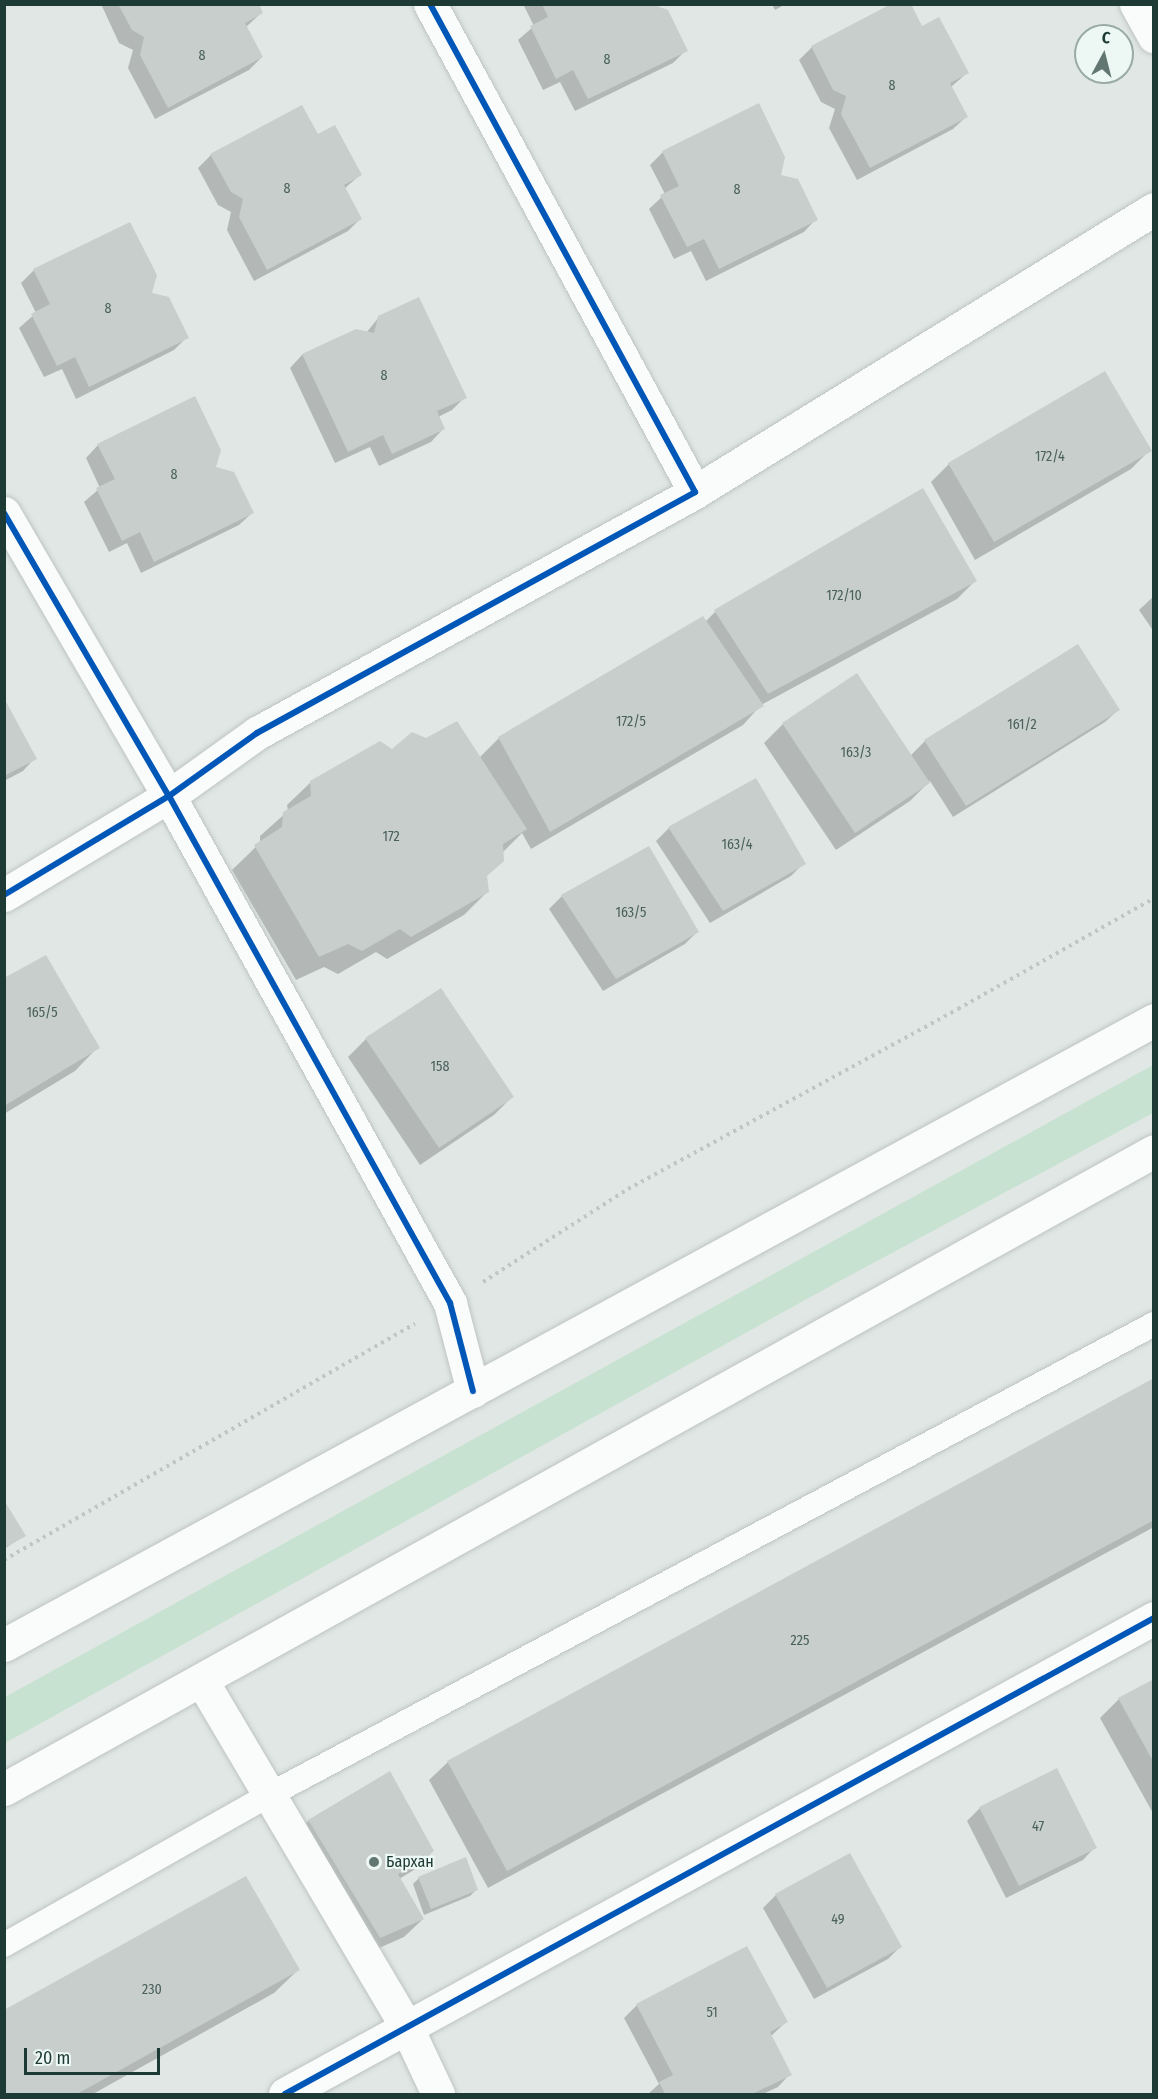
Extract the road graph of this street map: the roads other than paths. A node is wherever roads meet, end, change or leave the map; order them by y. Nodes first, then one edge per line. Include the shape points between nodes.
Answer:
1 (430, 4) edge
2 (1136, 4) edge
3 (1154, 36) edge
4 (1154, 209) edge
5 (695, 492) junction
6 (4, 513) edge
7 (169, 796) junction
8 (4, 895) edge
9 (1154, 1020) edge
10 (1154, 1151) edge
11 (1154, 1324) edge
12 (473, 1391) junction
13 (1154, 1618) edge
14 (4, 1645) edge
15 (202, 1681) junction
16 (4, 1789) edge
17 (269, 1795) junction
18 (4, 1945) edge
19 (407, 2028) junction
20 (285, 2094) edge
21 (438, 2094) edge

1 - 5 street
2 - 3 street
4 - 5 street
5 - 7 street via 257,733
6 - 7 street
7 - 8 street
7 - 12 street via 450,1304
9 - 12 street
10 - 15 street
11 - 17 lane
12 - 14 street
13 - 19 street
15 - 16 street
15 - 17 street
17 - 18 lane
17 - 19 street
19 - 20 street
19 - 21 street

